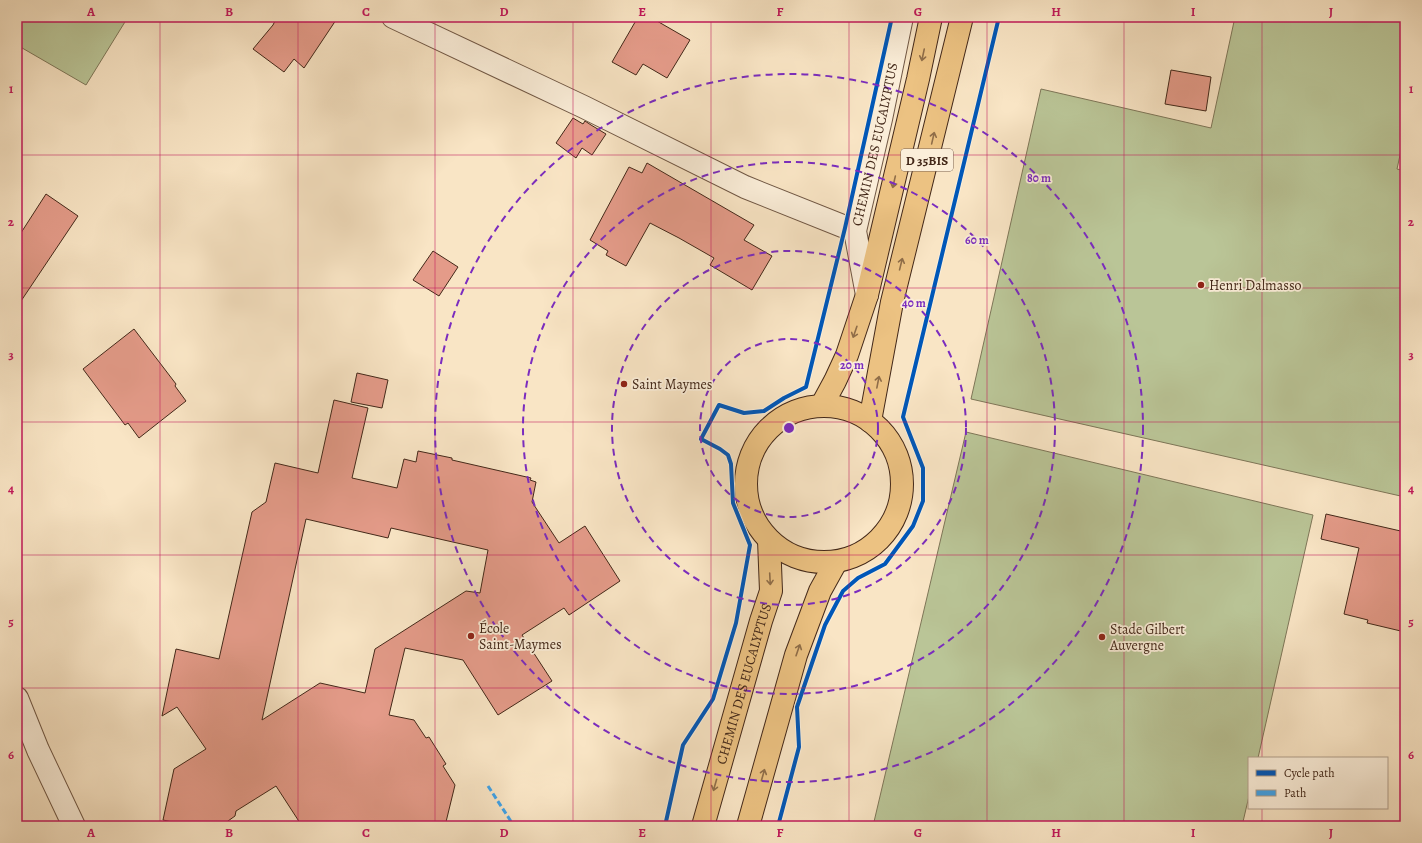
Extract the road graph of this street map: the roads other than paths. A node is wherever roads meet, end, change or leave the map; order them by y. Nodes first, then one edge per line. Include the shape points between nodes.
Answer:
1 (393, 17) edge
2 (902, 17) edge
3 (931, 17) edge
4 (962, 17) edge
5 (855, 231) junction
6 (867, 295) junction
7 (822, 405) junction
8 (870, 421) junction
9 (768, 540) junction
10 (836, 562) junction
11 (17, 698) edge
12 (74, 826) edge
13 (703, 826) edge
14 (748, 826) edge

1 - 5 street via 746,187
2 - 5 street, CHEMIN DES EUCALYPTUS
3 -> 6 main road, CHEMIN DES EUCALYPTUS / D 35BIS
8 -> 4 main road, D 35BIS via 892,302
5 - 6 street, CHEMIN DES EUCALYPTUS
6 -> 7 main road, CHEMIN DES EUCALYPTUS / D 35BIS via 847,355
7 - 8 main road via 848,409
7 - 9 main road via 796,410 773,423 756,443 747,468 745,494 753,519
8 - 10 main road via 889,440 900,464 903,490 896,516 882,537 861,554
9 - 10 main road via 788,554 812,562
9 -> 13 main road, CHEMIN DES EUCALYPTUS via 771,591
14 -> 10 main road via 796,655 820,591
11 - 12 street

